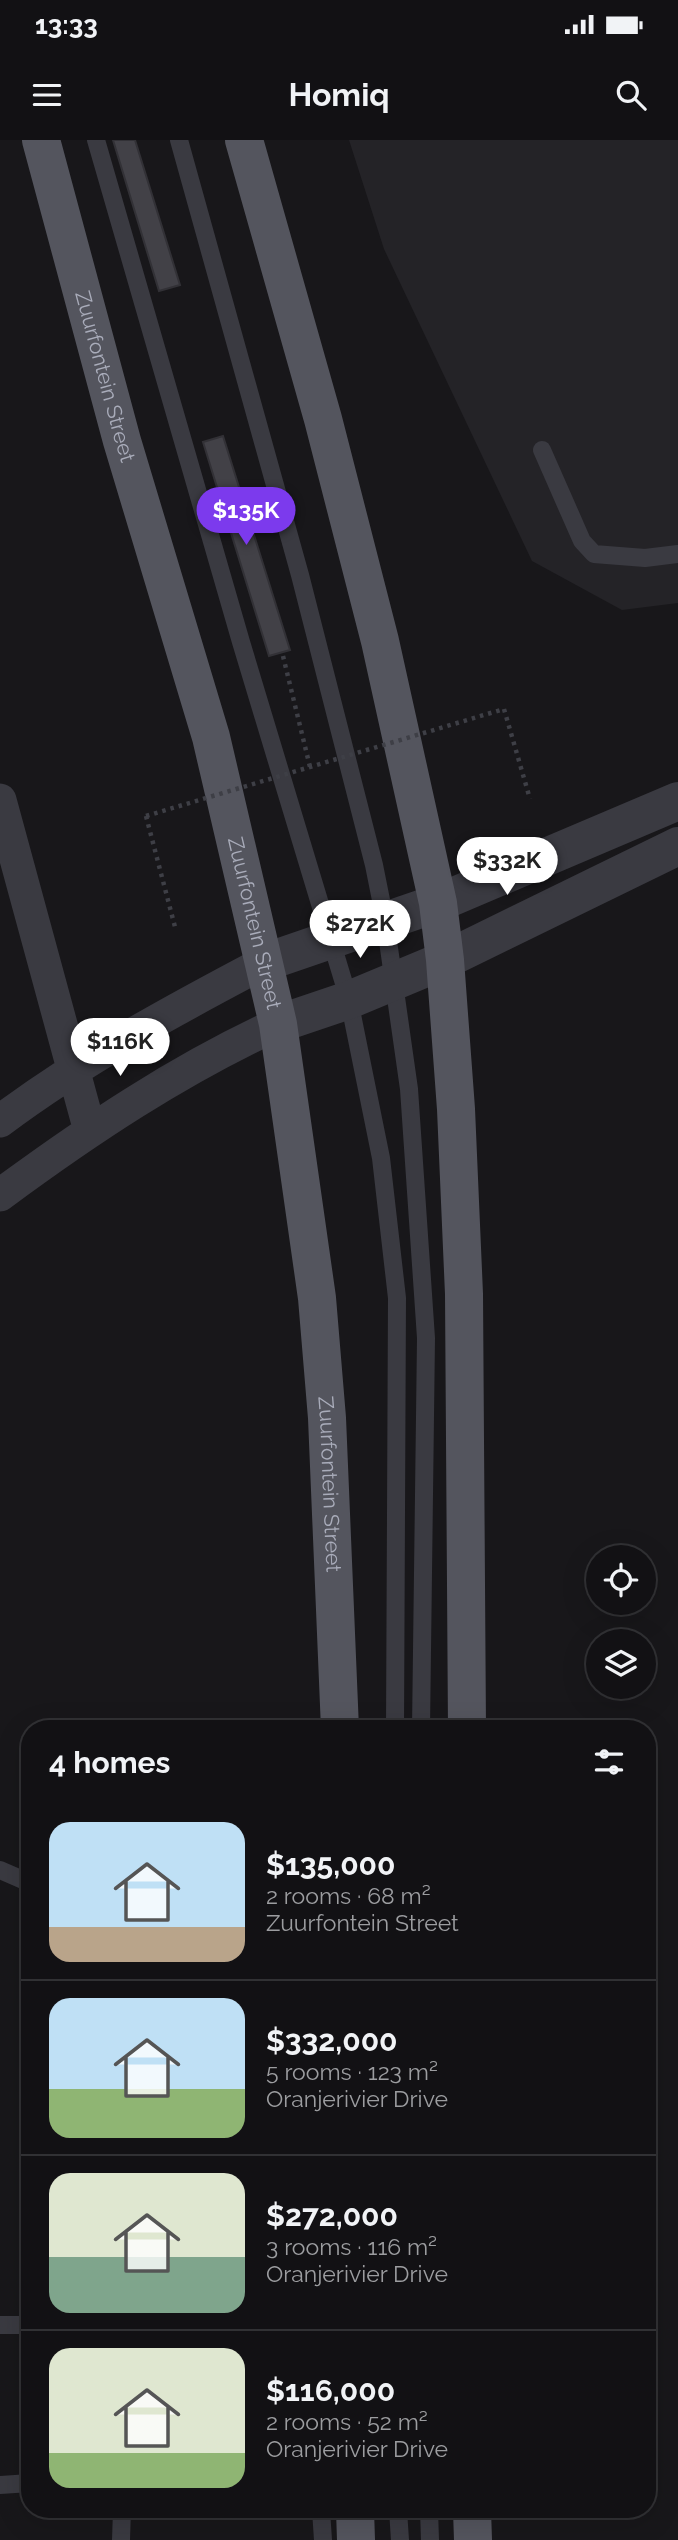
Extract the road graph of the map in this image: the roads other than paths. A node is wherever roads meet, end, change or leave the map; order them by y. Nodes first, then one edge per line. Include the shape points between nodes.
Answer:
1 (41, 140) edge
2 (96, 140) edge
3 (179, 140) edge
4 (244, 140) edge
5 (542, 450) dead end
6 (678, 554) edge
7 (0, 800) edge
8 (678, 801) edge
9 (678, 846) edge
10 (438, 903) junction
11 (385, 920) junction
12 (330, 938) junction
13 (445, 960) junction
14 (263, 963) junction
15 (393, 982) junction
16 (349, 1000) junction
17 (278, 1024) junction
18 (72, 1070) junction
19 (0, 1121) edge
20 (90, 1131) junction
21 (0, 1195) edge
22 (340, 1720) edge
23 (395, 1720) edge
24 (421, 1720) edge
25 (467, 1720) edge
26 (0, 1870) edge
27 (21, 1879) edge
28 (0, 2325) edge
29 (21, 2325) edge
30 (21, 2484) edge
31 (0, 2485) edge
32 (122, 2518) edge
33 (322, 2518) edge
34 (355, 2518) edge
35 (399, 2518) edge
36 (429, 2518) edge
37 (472, 2518) edge
38 (121, 2540) edge
39 (323, 2540) edge
40 (356, 2540) edge
41 (400, 2540) edge
42 (430, 2540) edge
43 (472, 2540) edge

1 - 14 main road, Zuurfontein Street via 122,441 211,737
2 - 12 lane
3 - 11 lane via 300,575
4 - 10 main road via 380,641
5 - 6 lane via 582,541 594,554 645,558
7 - 18 street
8 - 10 street
9 - 13 street
10 - 11 street
10 - 13 main road
11 - 12 street
11 - 15 lane
12 - 14 street
12 - 16 lane
13 - 15 street
13 - 25 main road via 464,1294
14 - 17 main road, Zuurfontein Street
14 - 18 street
15 - 16 street
15 - 24 lane via 409,1089 426,1338
16 - 17 street
16 - 23 lane via 381,1158 397,1298
17 - 20 street via 177,1075
17 - 22 main road, Zuurfontein Street via 317,1298 327,1418
18 - 19 street
18 - 20 street
20 - 21 street
26 - 27 lane
28 - 29 lane
30 - 31 lane
32 - 38 lane
33 - 39 lane
34 - 40 main road
35 - 41 lane
36 - 42 lane
37 - 43 main road

